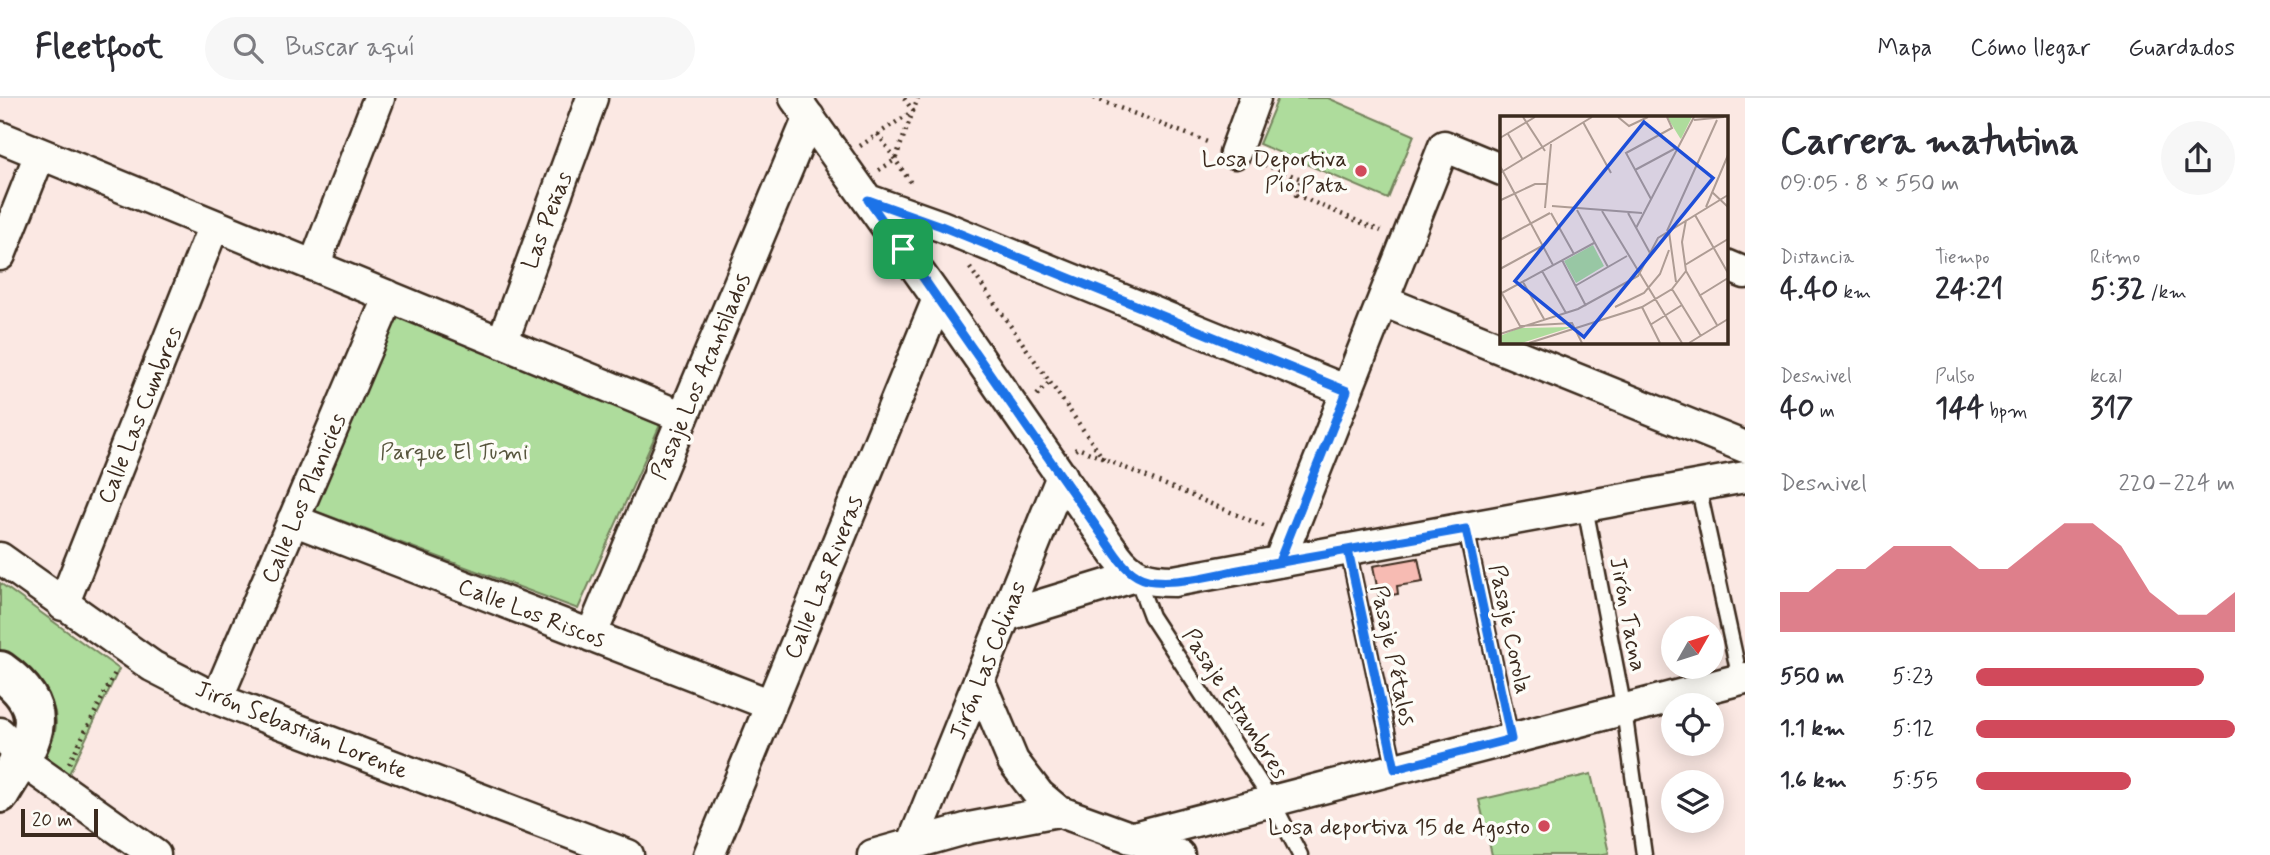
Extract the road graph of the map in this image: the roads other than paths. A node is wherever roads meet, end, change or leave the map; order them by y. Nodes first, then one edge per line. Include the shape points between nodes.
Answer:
1 (379, 98) edge
2 (592, 98) edge
3 (1255, 98) edge
4 (802, 108) edge
5 (0, 137) edge
6 (40, 153) junction
7 (1235, 153) road end
8 (1500, 169) edge
9 (872, 186) junction
10 (214, 225) junction
11 (0, 255) edge
12 (314, 266) junction
13 (1728, 266) edge
14 (1745, 273) edge
15 (389, 296) junction
16 (938, 299) junction
17 (1383, 301) junction
18 (502, 343) junction
19 (1347, 391) junction
20 (683, 417) junction
21 (1745, 447) edge
22 (1067, 464) junction
23 (1745, 477) edge
24 (1699, 486) junction
25 (1585, 508) junction
26 (293, 520) junction
27 (1466, 529) junction
28 (1284, 549) junction
29 (1348, 550) junction
30 (0, 558) edge
31 (1136, 576) junction
32 (63, 605) junction
33 (1005, 616) junction
34 (592, 636) junction
35 (0, 671) edge
36 (1742, 679) edge
37 (979, 680) junction
38 (217, 699) junction
39 (771, 705) junction
40 (1624, 709) junction
41 (1511, 739) junction
42 (10, 746) edge
43 (1395, 769) junction
44 (0, 793) edge
45 (1272, 801) junction
46 (1058, 811) junction
47 (1130, 838) junction
48 (912, 845) junction
49 (1166, 853) edge
50 (155, 855) edge
51 (628, 855) edge
52 (709, 855) edge
53 (873, 855) edge
54 (1300, 855) edge
55 (1644, 855) edge

1 - 12 street
2 - 18 street, Las Peñas
3 - 7 street
4 - 9 street
4 - 20 street, Pasaje Los Acantilados
5 - 6 street
6 - 10 street
6 - 11 street
8 - 17 street via 1444,146
9 - 16 street
9 - 19 street via 941,226
10 - 12 street
10 - 32 street, Calle Las Cumbres
12 - 15 street
13 - 14 street
15 - 18 street
15 - 26 street, Calle Los Planicies
16 - 22 street
16 - 39 street, Calle Las Riveras
17 - 19 street
17 - 21 street
18 - 20 street
19 - 28 street
20 - 34 street, Pasaje Los Acantilados
22 - 31 street via 1116,555
22 - 33 street, Jirón Las Colinas
23 - 24 street
24 - 25 street
24 - 36 lane
25 - 27 street
25 - 40 lane, Jirón Tacna
26 - 34 street, Calle Los Riscos
26 - 38 street, Calle Los Planicies
27 - 29 street
27 - 41 lane, Pasaje Corola
28 - 29 street
28 - 31 street via 1174,581
29 - 43 lane, Pasaje Pétalos
30 - 32 street, Jirón Sebastián Lorente
31 - 33 street
31 - 45 lane, Pasaje Estambres via 1151,616
32 - 38 street, Jirón Sebastián Lorente via 152,666
33 - 37 street, Jirón Las Colinas
34 - 39 street, Calle Los Riscos
35 - 42 street via 17,684 35,715 35,724
36 - 40 street
37 - 46 street via 1013,761
37 - 48 street, Jirón Las Colinas
38 - 51 street, Jirón Sebastián Lorente
39 - 52 street, Calle Las Riveras
40 - 41 street
40 - 55 lane, Jirón Tacna
41 - 43 street
42 - 44 street
42 - 50 street
43 - 45 street
45 - 47 street
45 - 54 lane, Pasaje Estambres
46 - 47 street
46 - 48 street via 969,828
47 - 49 street
48 - 53 street

